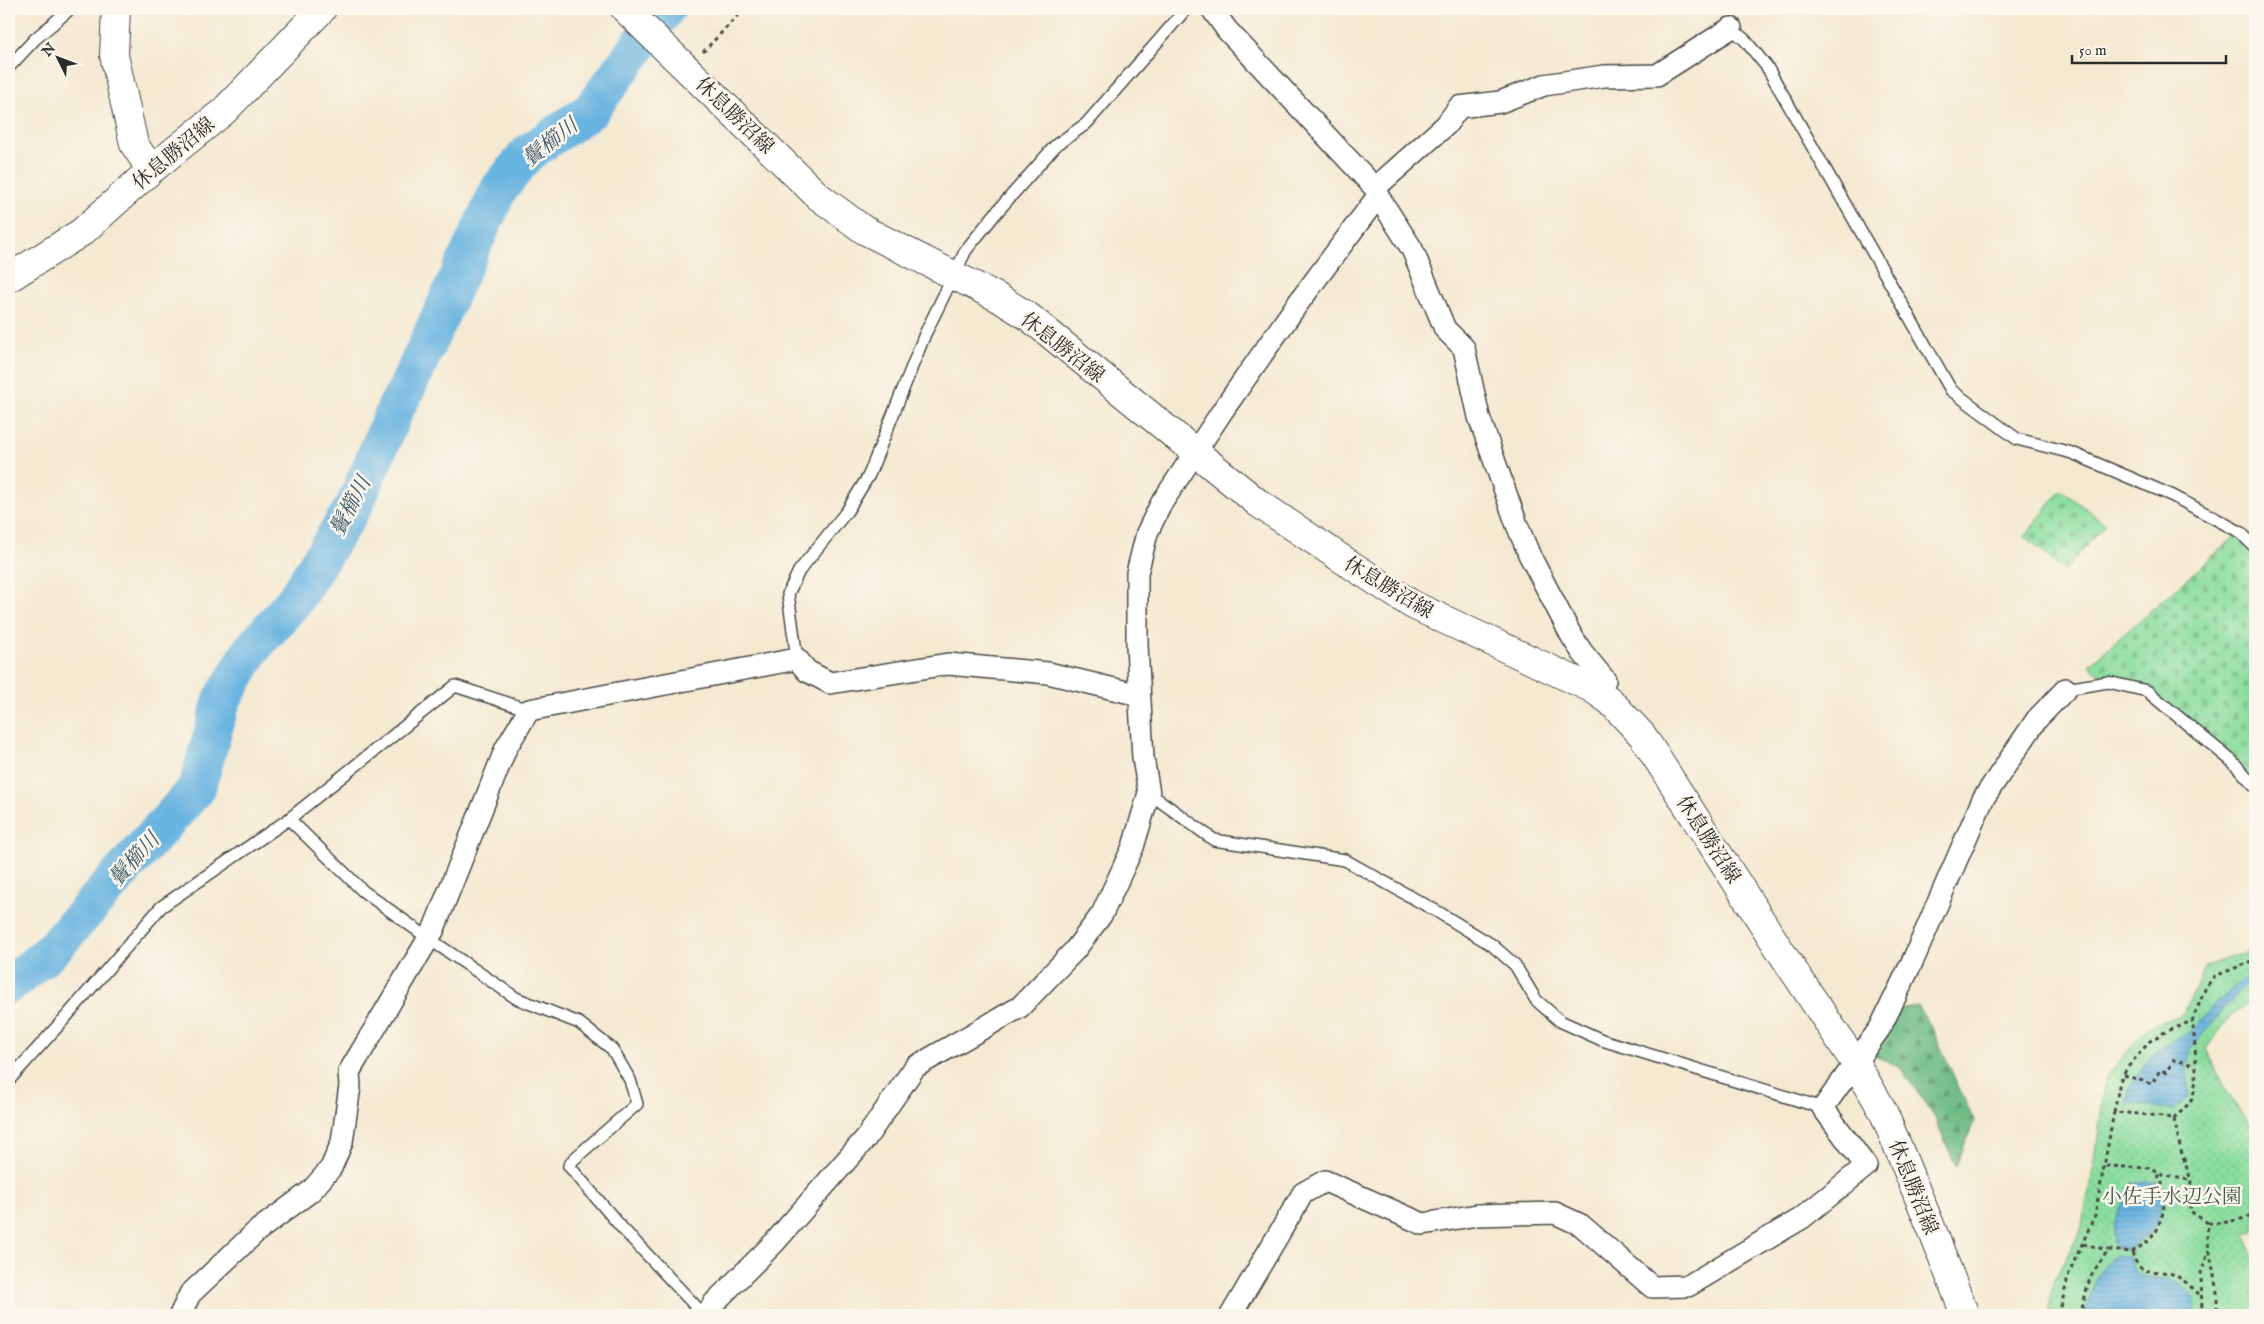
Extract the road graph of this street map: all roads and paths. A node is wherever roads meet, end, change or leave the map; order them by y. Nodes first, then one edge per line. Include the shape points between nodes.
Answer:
1 (70, 9) edge
2 (116, 9) edge
3 (322, 9) edge
4 (625, 9) edge
5 (744, 9) edge
6 (1186, 9) edge
7 (1212, 9) edge
8 (1731, 28) joint
9 (9, 66) edge
10 (684, 66) junction
11 (151, 170) junction
12 (1377, 192) junction
13 (11, 273) edge
14 (954, 276) junction
15 (1195, 452) junction
16 (2255, 547) edge
17 (797, 659) junction
18 (2066, 689) joint
19 (1600, 694) junction
20 (1139, 695) junction
21 (529, 710) junction
22 (2255, 786) edge
23 (1149, 793) junction
24 (289, 819) junction
25 (428, 938) junction
26 (2255, 960) edge
27 (2192, 1021) junction
28 (1856, 1064) junction
29 (2195, 1065) junction
30 (2124, 1075) junction
31 (9, 1080) edge
32 (1823, 1108) junction
33 (2114, 1112) junction
34 (2174, 1119) junction
35 (2106, 1166) junction
36 (2155, 1171) junction
37 (2191, 1180) junction
38 (2255, 1216) edge
39 (2208, 1223) junction
40 (2084, 1244) junction
41 (2108, 1250) junction
42 (2210, 1250) junction
43 (2132, 1252) junction
44 (2201, 1296) junction
45 (180, 1315) edge
46 (706, 1315) edge
47 (1231, 1315) edge
48 (1964, 1315) edge
49 (2059, 1315) edge
50 (2080, 1315) edge
51 (2202, 1315) edge
52 (2217, 1315) edge

1 - 9 lane via 34,39
2 - 11 main road via 114,55 134,144
3 - 11 main road, 休息勝沼線 via 224,111
4 - 10 main road, 休息勝沼線
5 - 10 path
6 - 14 lane via 1086,124 1056,145 996,213 966,250
7 - 12 street via 1227,30
8 - 12 street via 1657,75 1604,76 1544,85 1500,102 1459,107
8 - 16 lane via 1767,67 1951,390 2017,439 2072,453 2173,496 2240,532
10 - 14 main road, 休息勝沼線 via 818,196 864,230
11 - 13 main road, 休息勝沼線 via 82,232
12 - 15 street
12 - 19 street via 1412,249 1445,328 1464,348 1479,418 1517,525 1571,635 1605,680
14 - 15 main road, 休息勝沼線 via 1029,317
14 - 17 lane via 925,334 869,475 847,511 799,571 788,594
15 - 19 main road, 休息勝沼線 via 1258,503 1413,604
15 - 20 street via 1154,519 1137,573
17 - 20 street via 807,671 830,683 948,664 1048,673
17 - 21 street
18 - 22 lane via 2108,682 2147,691 2234,762
18 - 28 street via 2037,719 1983,799 1914,958 1880,1028
19 - 28 main road, 休息勝沼線 via 1642,735 1784,958
20 - 23 street
21 - 24 lane via 455,686
21 - 25 street via 506,748
23 - 32 lane via 1214,840 1345,860 1492,945 1515,965 1536,1000 1560,1021 1602,1040
23 - 46 street via 1133,848 1102,914 1075,950 1020,1006 915,1067 866,1138
24 - 25 lane via 363,891
24 - 31 lane via 161,907
25 - 45 street via 349,1072 342,1142 332,1168 311,1190 258,1231 190,1294
25 - 46 lane via 516,998 579,1023 612,1049 630,1080 637,1104 569,1166 622,1228
26 - 27 path via 2215,976 2206,987
27 - 29 path
27 - 30 path via 2162,1033 2150,1042
28 - 32 street
28 - 48 main road, 休息勝沼線 via 1883,1111
29 - 30 path via 2174,1060 2166,1072 2160,1070 2152,1084
29 - 34 path via 2192,1099
30 - 33 path
32 - 47 street via 1866,1166 1802,1218 1688,1286 1652,1287 1581,1225 1555,1213 1477,1215 1424,1224 1325,1180 1302,1193
33 - 34 path
33 - 35 path
34 - 37 path via 2180,1151
35 - 36 path
35 - 40 path via 2095,1215
36 - 37 path
36 - 43 path via 2162,1182 2164,1210 2157,1230
37 - 39 path via 2190,1210
38 - 39 path
39 - 42 path
40 - 41 path
40 - 49 path via 2069,1273
41 - 43 path
41 - 50 path via 2090,1278
42 - 44 path via 2201,1273
42 - 52 path
43 - 44 path via 2139,1268 2147,1272 2170,1273
44 - 51 path

